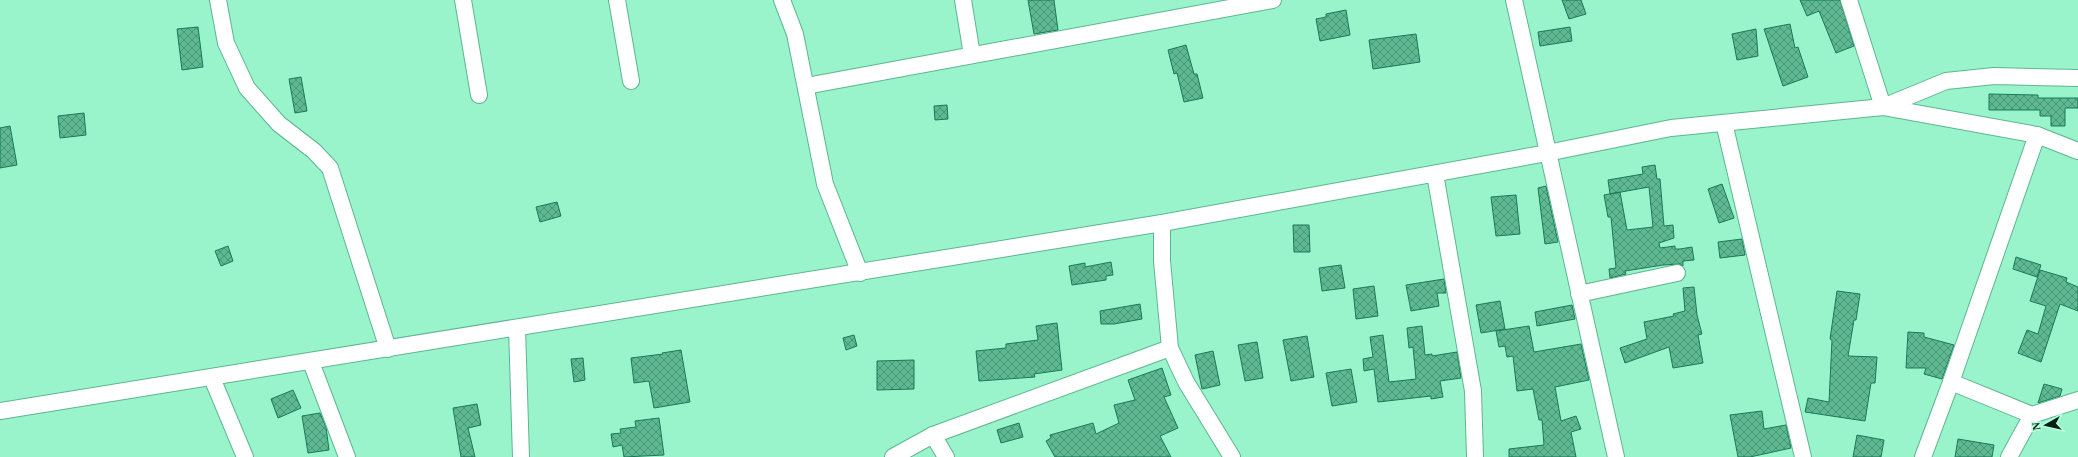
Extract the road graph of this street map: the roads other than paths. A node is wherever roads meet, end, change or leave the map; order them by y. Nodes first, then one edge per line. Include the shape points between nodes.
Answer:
1 (218, 0) edge
2 (463, 0) edge
3 (617, 0) edge
4 (782, 0) edge
5 (963, 0) edge
6 (1273, 0) edge
7 (1514, 0) edge
8 (1849, 0) edge
9 (972, 55) junction
10 (2078, 78) edge
11 (631, 81) dead end
12 (806, 86) junction
13 (479, 95) dead end
14 (1882, 108) junction
15 (1724, 123) junction
16 (2037, 135) junction
17 (2078, 151) edge
18 (1546, 153) junction
19 (1435, 174) junction
20 (1162, 224) junction
21 (860, 273) junction
22 (1677, 274) dead end
23 (1579, 294) junction
24 (517, 328) junction
25 (1170, 348) junction
26 (388, 350) junction
27 (311, 362) junction
28 (212, 378) junction
29 (1951, 382) junction
30 (2078, 400) edge
31 (0, 411) edge
32 (2032, 415) junction
33 (933, 436) junction
34 (245, 457) edge
35 (347, 457) edge
36 (521, 457) edge
37 (893, 457) edge
38 (946, 457) edge
39 (1232, 457) edge
40 (1475, 457) edge
41 (1616, 457) edge
42 (1803, 457) edge
43 (1922, 457) edge
44 (2009, 457) edge

1 - 26 street via 226,43 246,88 279,124 314,151 330,168
2 - 13 street
3 - 11 street
4 - 12 street via 795,34
5 - 9 street
6 - 9 street
7 - 18 street
8 - 14 street
9 - 12 street
10 - 14 street via 1994,76 1946,81
12 - 21 street via 825,184
14 - 15 street
14 - 16 street
15 - 18 street via 1671,128
15 - 42 street
16 - 17 street
16 - 29 street
18 - 19 street
18 - 23 street
19 - 20 street
19 - 40 street via 1473,390
20 - 21 street
20 - 25 street via 1162,261
21 - 24 street
22 - 23 street
23 - 41 street
24 - 26 street
24 - 36 street
25 - 33 street
25 - 39 street via 1186,382
26 - 27 street
27 - 28 street
27 - 35 street
28 - 31 street
28 - 34 street
29 - 32 street
29 - 43 street
30 - 32 street
32 - 44 street
33 - 37 street
33 - 38 street

